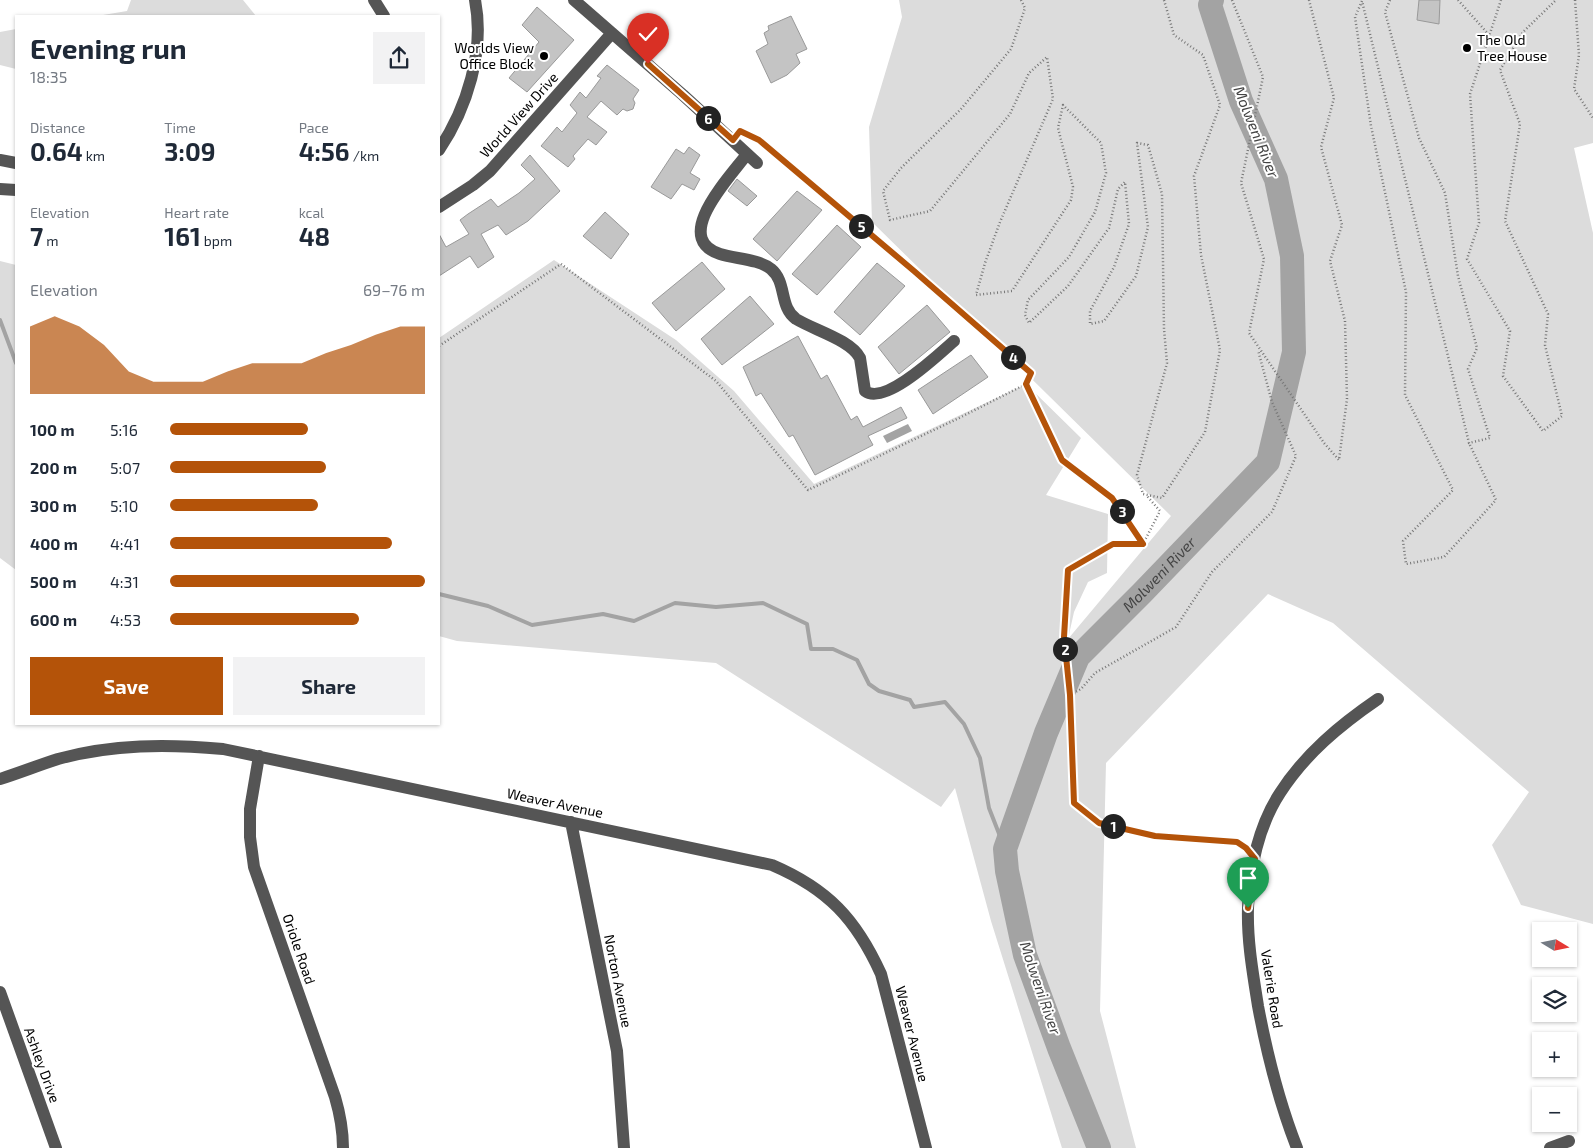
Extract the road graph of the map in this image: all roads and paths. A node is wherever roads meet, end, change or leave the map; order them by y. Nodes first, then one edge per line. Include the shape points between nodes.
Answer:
1 (374, 0) edge
2 (475, 0) edge
3 (574, 0) edge
4 (1021, 0) edge
5 (1164, 0) edge
6 (1232, 0) edge
7 (1309, 0) edge
8 (1390, 0) edge
9 (1458, 0) edge
10 (1501, 0) edge
11 (1556, 0) edge
12 (1575, 0) edge
13 (383, 15) edge
14 (612, 33) junction
15 (1490, 36) junction
16 (1593, 118) edge
17 (733, 140) junction
18 (440, 148) edge
19 (747, 154) junction
20 (0, 160) edge
21 (15, 163) edge
22 (757, 163) dead end
23 (0, 189) edge
24 (15, 190) edge
25 (440, 206) edge
26 (954, 341) dead end
27 (440, 345) edge
28 (1257, 346) junction
29 (1026, 384) junction
30 (1468, 443) junction
31 (1146, 494) junction
32 (1143, 544) junction
33 (1070, 695) junction
34 (1378, 699) dead end
35 (259, 756) junction
36 (0, 780) edge
37 (571, 822) junction
38 (1255, 859) junction
39 (0, 992) edge
40 (1569, 1141) dead end
41 (56, 1148) edge
42 (344, 1148) edge
43 (624, 1148) edge
44 (926, 1148) edge
45 (1297, 1148) edge
46 (1550, 1148) edge

1 - 13 street
2 - 18 street via 478,30 469,85 459,114
3 - 14 street
4 - 31 path via 1024,8 1011,49 883,191 890,220 930,211 1010,114 1029,73 1047,57 1053,99 1000,222 976,294 1012,291 1071,200 1073,187 1058,128 1063,105 1101,143 1106,173 1095,212 1068,257 1028,300 1025,315 1029,323 1068,286 1109,228 1118,189 1125,182 1129,224 1114,267 1090,311 1090,324 1104,321 1136,276 1148,227 1137,143 1148,145 1162,194 1167,364 1137,475 1143,494
5 - 31 path via 1174,35 1203,55 1220,105 1194,176 1201,255 1220,350 1205,432 1162,498
6 - 28 path via 1262,77 1241,183 1264,258 1249,333
7 - 28 path via 1334,98 1321,147 1342,225 1330,261 1345,321 1347,399 1339,460 1324,444
8 - 30 path via 1385,12 1419,138 1445,192 1458,276 1477,348 1468,369 1490,438
9 - 15 path
10 - 15 path
11 - 15 path via 1523,32 1500,70 1520,124 1505,221 1548,314 1546,345 1562,416 1542,431 1503,376 1510,331 1467,259 1479,223 1470,94
12 - 16 path via 1579,55 1574,89
14 - 17 street
14 - 25 street, World View Drive via 490,171
17 - 19 street
17 - 29 path via 740,131 759,140 1031,373
19 - 22 street
19 - 26 street via 703,216 700,236 706,247 716,252 772,270 781,284 787,308 795,318 858,353 865,391 870,394 888,391 912,376
20 - 21 street
23 - 24 street
27 - 29 path via 561,264 716,381 808,490
28 - 33 path via 1272,402 1296,456 1272,512 1212,572 1176,627 1095,673
29 - 32 path via 1062,460 1112,498
30 - 30 path via 1434,300 1362,1 1355,17 1369,116 1406,292 1405,395 1454,490 1403,541 1406,564 1444,556 1496,500
31 - 32 path via 1160,511
32 - 33 path via 1113,544 1068,570 1064,637
33 - 38 path via 1074,803 1099,823 1155,836 1237,842
34 - 38 street, Valerie Road via 1333,733 1300,766 1274,805
35 - 36 street, Weaver Avenue via 186,746 129,746 56,760
35 - 37 street, Weaver Avenue
35 - 42 street, Oriole Road via 250,809 254,867 335,1097
37 - 43 street, Norton Avenue via 617,1051
37 - 44 street, Weaver Avenue via 772,865 802,880 837,906 855,927 881,974
38 - 45 street, Valerie Road via 1248,908 1255,985 1273,1076
39 - 41 street, Ashley Drive
40 - 46 street

